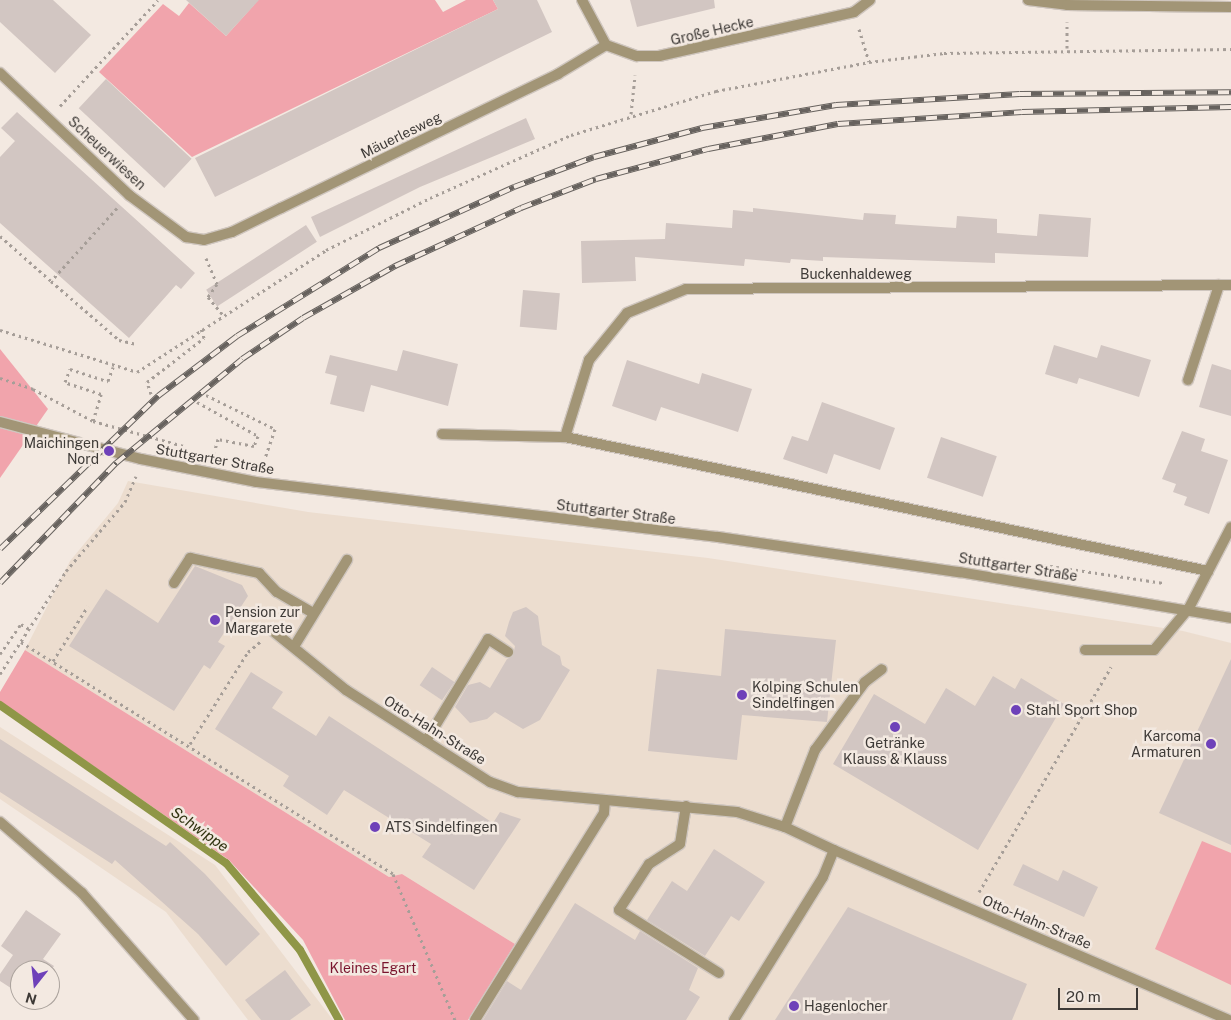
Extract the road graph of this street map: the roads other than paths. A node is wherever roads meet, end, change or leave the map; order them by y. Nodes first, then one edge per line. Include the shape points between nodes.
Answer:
1 (582, 0) edge
2 (870, 0) edge
3 (1028, 0) edge
4 (1231, 7) edge
5 (606, 44) junction
6 (0, 73) edge
7 (204, 240) joint
8 (1220, 285) junction
9 (1231, 285) edge
10 (1188, 380) dead end
11 (0, 422) edge
12 (442, 434) dead end
13 (565, 437) junction
14 (1231, 527) edge
15 (348, 560) dead end
16 (1208, 571) junction
17 (174, 583) dead end
18 (1189, 608) junction
19 (313, 613) junction
20 (1231, 618) edge
21 (273, 631) road end
22 (296, 645) junction
23 (1085, 650) dead end
24 (508, 652) dead end
25 (882, 670) dead end
26 (426, 741) junction
27 (605, 800) junction
28 (686, 806) junction
29 (0, 822) edge
30 (785, 827) junction
31 (834, 850) junction
32 (719, 973) dead end
33 (194, 1020) edge
34 (475, 1020) edge
35 (734, 1020) edge
36 (1228, 1020) edge

1 - 5 street
2 - 5 street, Große Hecke via 854,12 658,56 637,56
3 - 4 street via 1067,5
5 - 7 street, Mäuerlesweg via 531,87 232,232
6 - 7 street, Scheuerwiesen via 129,195 186,237
8 - 9 street, Buckenhaldeweg
8 - 10 street
8 - 13 street, Buckenhaldeweg via 686,289 627,313 620,321 589,360
11 - 18 street, Stuttgarter Straße via 157,462 256,482 718,538
12 - 13 street
13 - 16 street
14 - 16 street
15 - 19 street
16 - 18 street
17 - 19 street via 190,558 259,573 277,592
18 - 20 street, Stuttgarter Straße
18 - 23 street via 1154,650
19 - 22 street
21 - 22 street, Otto-Hahn-Straße
22 - 26 street, Otto-Hahn-Straße via 346,690
24 - 26 street via 488,639
25 - 30 street via 865,682 815,750
26 - 27 street, Otto-Hahn-Straße via 490,782 518,792
27 - 28 street, Otto-Hahn-Straße
27 - 34 street via 604,813
28 - 30 street, Otto-Hahn-Straße via 737,812
28 - 32 street via 680,844 649,864 619,910
29 - 33 street via 82,893
30 - 31 street, Otto-Hahn-Straße
31 - 35 street via 823,877
31 - 36 street, Otto-Hahn-Straße

